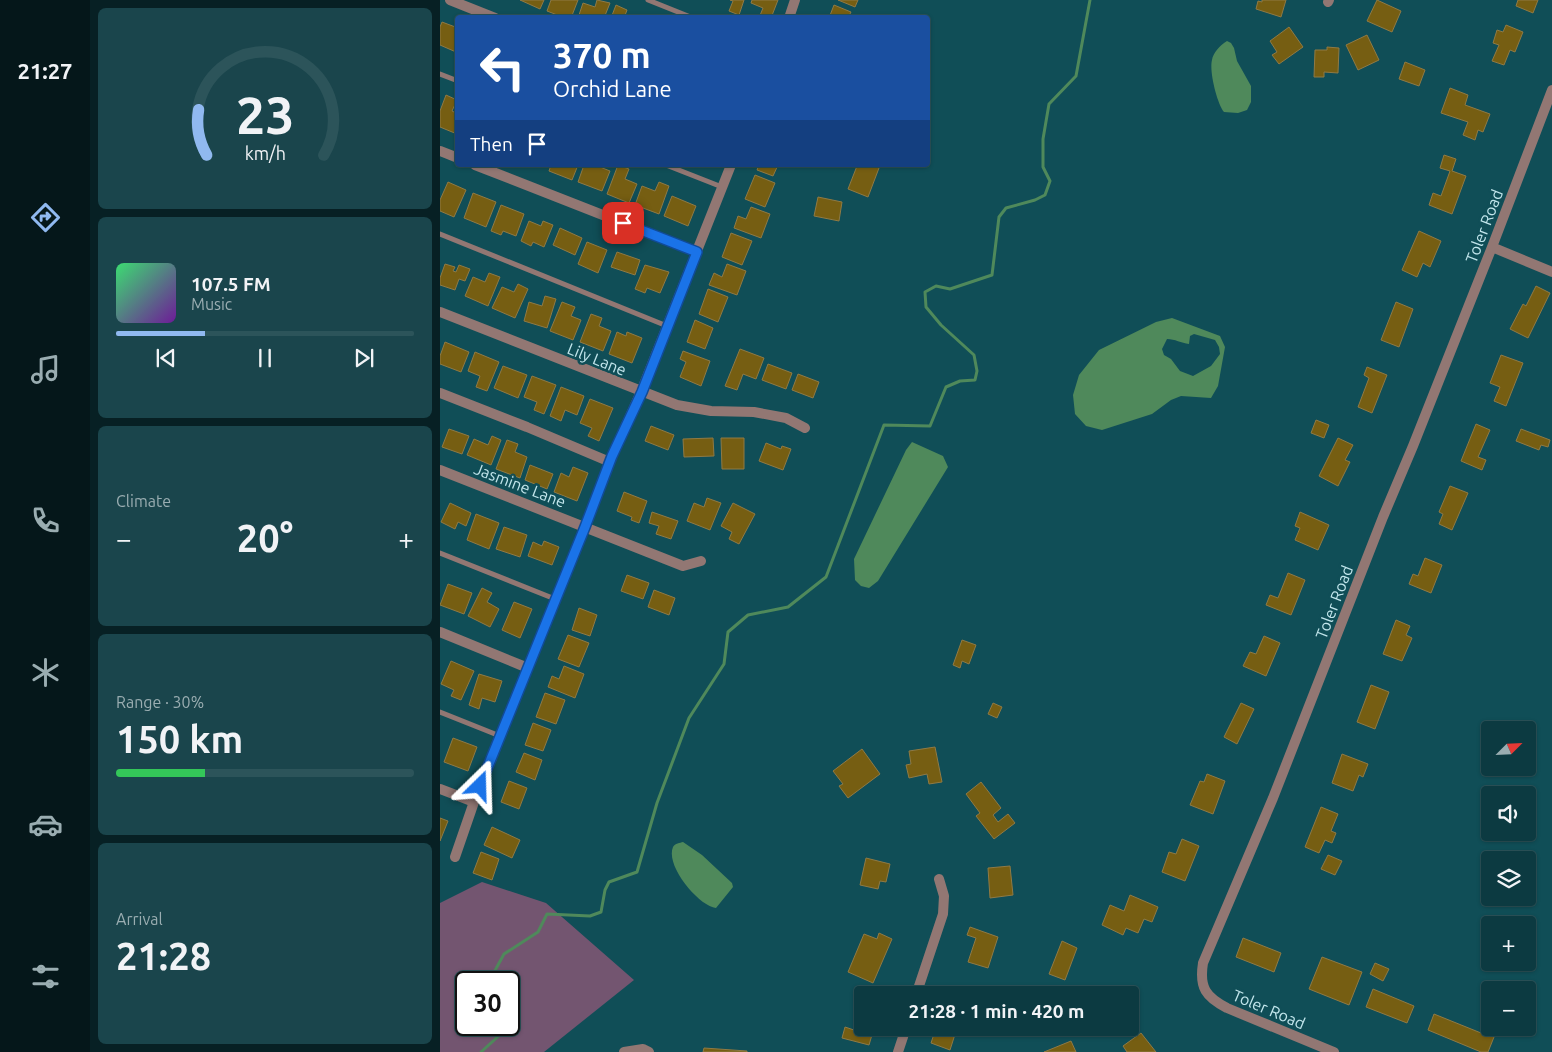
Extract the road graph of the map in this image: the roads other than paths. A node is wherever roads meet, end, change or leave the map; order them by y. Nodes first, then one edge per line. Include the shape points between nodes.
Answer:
1 (450, 0) edge
2 (648, 0) edge
3 (795, 0) edge
4 (488, 15) edge
5 (686, 15) edge
6 (790, 15) edge
7 (440, 74) edge
8 (455, 80) edge
9 (1552, 90) edge
10 (440, 151) edge
11 (455, 157) edge
12 (480, 167) edge
13 (671, 167) edge
14 (730, 167) edge
15 (722, 188) junction
16 (440, 234) edge
17 (1492, 247) junction
18 (697, 252) junction
19 (1552, 272) edge
20 (440, 312) edge
21 (668, 326) junction
22 (642, 392) junction
23 (440, 393) edge
24 (805, 428) dead end
25 (610, 462) junction
26 (440, 470) edge
27 (585, 527) junction
28 (440, 553) edge
29 (701, 562) dead end
30 (556, 600) junction
31 (440, 632) edge
32 (528, 668) junction
33 (440, 712) edge
34 (500, 736) junction
35 (440, 789) edge
36 (474, 802) junction
37 (455, 857) dead end
38 (939, 879) dead end
39 (919, 986) edge
40 (903, 1036) edge
41 (624, 1052) edge
42 (650, 1052) edge
43 (898, 1052) edge
44 (1334, 1052) edge

1 - 4 street
2 - 5 lane
3 - 6 street
7 - 8 lane
9 - 17 street, Toler Road
10 - 11 street
12 - 18 street
13 - 15 lane
14 - 15 street
15 - 18 street
16 - 21 lane
17 - 19 street
17 - 44 street, Toler Road via 1273,798 1203,963 1204,989 1212,1000
18 - 21 street
20 - 22 street, Lily Lane
21 - 22 street
22 - 24 street, Lily Lane via 677,405 786,418
22 - 25 street
23 - 25 street
25 - 27 street
26 - 27 street, Jasmine Lane
27 - 29 street, Jasmine Lane via 683,566
27 - 30 street
28 - 30 lane
30 - 32 street
31 - 32 street
32 - 34 street
33 - 34 lane
34 - 36 street
35 - 36 street
36 - 37 street
38 - 39 street via 944,896 944,914
40 - 43 street
41 - 42 street via 643,1049

